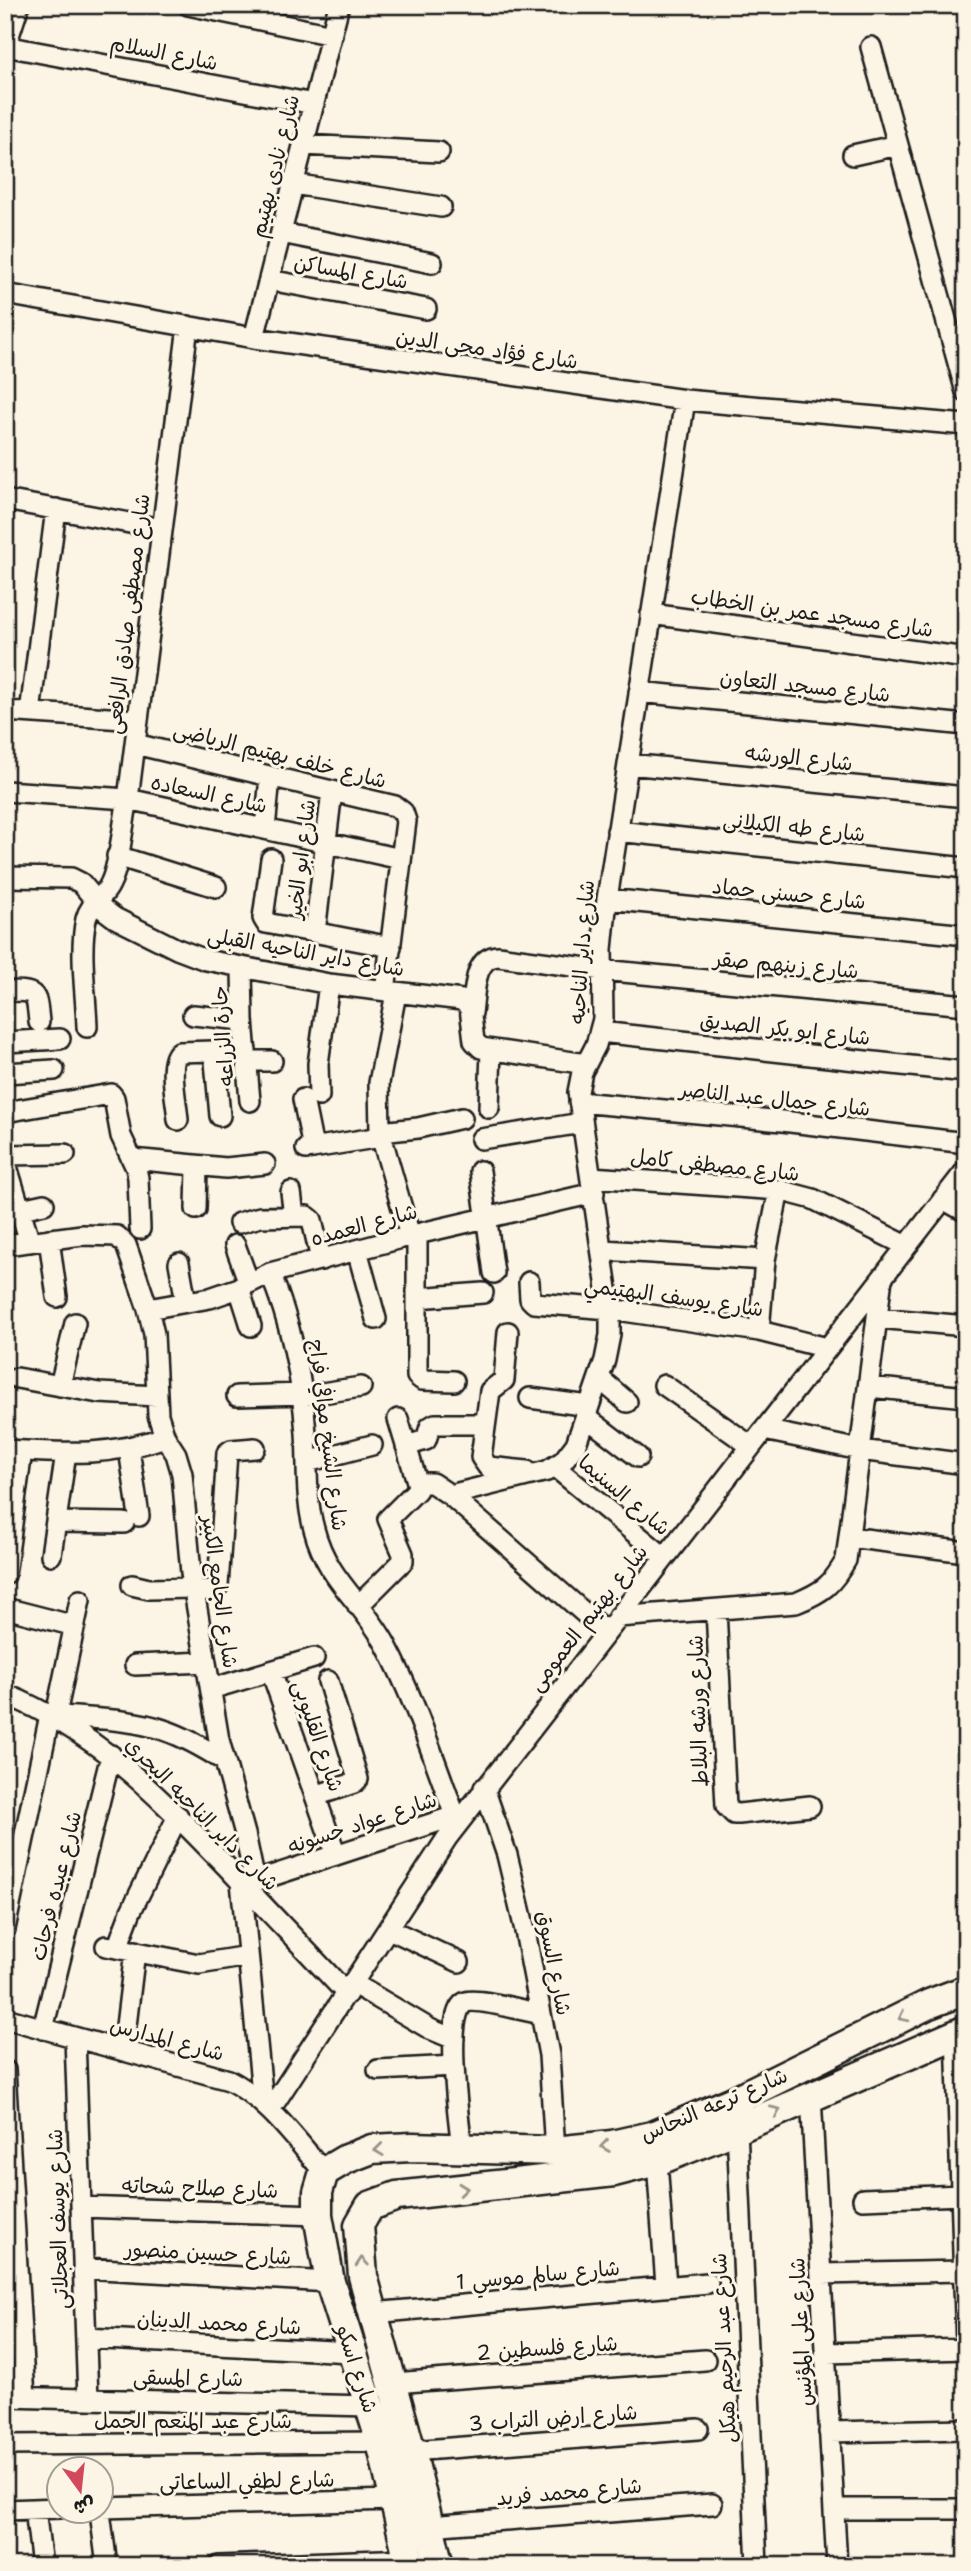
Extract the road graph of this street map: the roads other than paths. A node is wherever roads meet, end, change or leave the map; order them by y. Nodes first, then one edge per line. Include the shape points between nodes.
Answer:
1 (19, 5) edge
2 (188, 5) edge
3 (339, 5) edge
4 (332, 35) junction
5 (5, 46) edge
6 (871, 47) dead end
7 (314, 104) junction
8 (303, 145) junction
9 (898, 145) junction
10 (439, 152) dead end
11 (853, 155) dead end
12 (293, 184) junction
13 (441, 206) dead end
14 (281, 233) junction
15 (432, 263) dead end
16 (269, 281) junction
17 (5, 294) edge
18 (426, 309) dead end
19 (188, 326) junction
20 (254, 338) junction
21 (966, 392) edge
22 (685, 400) junction
23 (966, 425) edge
24 (5, 500) edge
25 (56, 509) junction
26 (162, 529) junction
27 (651, 614) junction
28 (966, 657) edge
29 (639, 692) junction
30 (5, 711) edge
31 (30, 713) junction
32 (138, 720) junction
33 (966, 725) edge
34 (135, 744) junction
35 (628, 764) junction
36 (270, 777) junction
37 (5, 791) edge
38 (332, 791) junction
39 (966, 797) edge
40 (128, 799) junction
41 (265, 829) junction
42 (617, 831) junction
43 (326, 843) junction
44 (117, 856) junction
45 (271, 859) dead end
46 (401, 859) junction
47 (966, 868) edge
48 (5, 877) edge
49 (216, 887) dead end
50 (607, 899) junction
51 (95, 900) junction
52 (315, 932) junction
53 (966, 935) edge
54 (391, 947) junction
55 (242, 968) junction
56 (602, 970) junction
57 (329, 984) junction
58 (5, 990) edge
59 (390, 992) junction
60 (966, 1004) edge
61 (472, 1013) junction
62 (193, 1016) dead end
63 (243, 1020) junction
64 (39, 1022) dead end
65 (87, 1027) dead end
66 (600, 1032) junction
67 (60, 1039) dead end
68 (5, 1042) edge
69 (491, 1050) junction
70 (214, 1051) junction
71 (246, 1056) junction
72 (272, 1061) dead end
73 (586, 1064) junction
74 (54, 1070) dead end
75 (966, 1072) edge
76 (5, 1073) edge
77 (250, 1101) dead end
78 (579, 1102) junction
79 (489, 1108) dead end
80 (5, 1112) edge
81 (220, 1116) dead end
82 (462, 1118) dead end
83 (178, 1120) dead end
84 (582, 1124) junction
85 (381, 1134) junction
86 (481, 1139) dead end
87 (966, 1143) edge
88 (65, 1154) dead end
89 (132, 1159) junction
90 (265, 1164) dead end
91 (6, 1165) edge
92 (197, 1166) junction
93 (966, 1170) edge
94 (480, 1171) dead end
95 (592, 1185) junction
96 (779, 1191) junction
97 (291, 1192) dead end
98 (943, 1199) junction
99 (44, 1204) dead end
100 (21, 1209) junction
101 (196, 1209) dead end
102 (966, 1212) edge
103 (293, 1216) junction
104 (487, 1217) junction
105 (239, 1223) dead end
106 (140, 1229) dead end
107 (413, 1235) junction
108 (39, 1241) junction
109 (5, 1245) edge
110 (234, 1245) dead end
111 (907, 1246) junction
112 (356, 1250) junction
113 (603, 1250) junction
114 (321, 1260) junction
115 (765, 1260) junction
116 (179, 1262) dead end
117 (270, 1273) junction
118 (494, 1273) dead end
119 (882, 1277) junction
120 (529, 1282) dead end
121 (244, 1285) junction
122 (484, 1293) dead end
123 (57, 1297) dead end
124 (417, 1298) junction
125 (186, 1302) junction
126 (148, 1309) junction
127 (610, 1309) junction
128 (878, 1318) junction
129 (376, 1319) dead end
130 (75, 1324) dead end
131 (251, 1326) dead end
132 (966, 1326) edge
133 (759, 1331) junction
134 (508, 1332) dead end
135 (827, 1348) junction
136 (17, 1378) dead end
137 (598, 1378) junction
138 (454, 1381) dead end
139 (664, 1385) dead end
140 (60, 1386) junction
141 (361, 1387) dead end
142 (869, 1387) junction
143 (302, 1395) junction
144 (157, 1396) junction
145 (237, 1396) dead end
146 (966, 1397) edge
147 (530, 1398) dead end
148 (627, 1402) dead end
149 (588, 1412) junction
150 (398, 1419) dead end
151 (485, 1424) junction
152 (764, 1430) junction
153 (165, 1437) junction
154 (372, 1445) dead end
155 (406, 1446) junction
156 (751, 1446) junction
157 (255, 1448) dead end
158 (128, 1449) junction
159 (860, 1450) junction
160 (14, 1451) edge
161 (66, 1453) junction
162 (638, 1457) dead end
163 (307, 1462) junction
164 (966, 1464) edge
165 (546, 1470) junction
166 (418, 1483) junction
167 (450, 1495) junction
168 (56, 1522) junction
169 (849, 1537) junction
170 (966, 1552) edge
171 (51, 1555) dead end
172 (664, 1557) junction
173 (5, 1575) edge
174 (132, 1585) dead end
175 (194, 1590) junction
176 (80, 1600) dead end
177 (358, 1606) junction
178 (5, 1608) edge
179 (716, 1610) junction
180 (612, 1624) junction
181 (75, 1626) junction
182 (314, 1658) dead end
183 (206, 1662) junction
184 (135, 1665) dead end
185 (271, 1671) junction
186 (328, 1681) dead end
187 (211, 1689) junction
188 (5, 1694) edge
189 (53, 1715) junction
190 (111, 1755) junction
191 (223, 1760) junction
192 (484, 1788) junction
193 (315, 1796) junction
194 (810, 1806) dead end
195 (178, 1816) junction
196 (457, 1820) junction
197 (336, 1856) junction
198 (246, 1883) junction
199 (5, 1929) edge
200 (389, 1929) junction
201 (119, 1948) junction
202 (248, 1956) junction
203 (459, 1962) dead end
204 (350, 1989) junction
205 (966, 1990) edge
206 (541, 2014) junction
207 (5, 2018) edge
208 (43, 2029) junction
209 (961, 2031) edge
210 (75, 2038) junction
211 (454, 2039) junction
212 (123, 2051) junction
213 (454, 2066) junction
214 (5, 2070) edge
215 (378, 2070) dead end
216 (811, 2096) junction
217 (267, 2106) junction
218 (737, 2129) junction
219 (462, 2149) junction
220 (555, 2151) junction
221 (657, 2161) junction
222 (324, 2172) junction
223 (961, 2195) junction
224 (863, 2199) dead end
225 (81, 2207) junction
226 (318, 2215) junction
227 (359, 2225) joint
228 (83, 2268) junction
229 (963, 2271) junction
230 (821, 2274) junction
231 (330, 2282) junction
232 (708, 2283) dead end
233 (666, 2286) junction
234 (373, 2313) junction
235 (86, 2338) junction
236 (966, 2348) edge
237 (351, 2353) junction
238 (826, 2353) junction
239 (705, 2360) dead end
240 (393, 2383) junction
241 (5, 2397) edge
242 (25, 2397) junction
243 (88, 2399) junction
244 (370, 2406) junction
245 (966, 2429) edge
246 (698, 2430) dead end
247 (829, 2432) junction
248 (381, 2442) junction
249 (5, 2445) edge
250 (411, 2451) junction
251 (394, 2500) junction
252 (712, 2504) dead end
253 (35, 2509) junction
254 (46, 2509) edge
255 (116, 2509) edge
256 (834, 2509) junction
257 (966, 2509) edge
258 (5, 2510) edge
259 (103, 2526) edge
260 (429, 2526) junction
261 (409, 2562) edge
262 (42, 2566) edge
263 (107, 2566) edge
264 (219, 2566) edge
265 (439, 2566) edge
266 (757, 2566) edge
267 (837, 2566) edge

1 - 5 street
2 - 4 street
3 - 4 street, شارع نادى بهتيم
4 - 7 street, شارع نادى بهتيم
5 - 7 street, شارع السلام
6 - 9 street
7 - 8 street, شارع نادى بهتيم
8 - 10 street
8 - 12 street, شارع نادى بهتيم
9 - 11 street
9 - 21 street
12 - 13 street
12 - 14 street, شارع نادى بهتيم
14 - 15 street
14 - 16 street, شارع نادى بهتيم
16 - 18 street, شارع المساكن
16 - 20 street, شارع نادى بهتيم
17 - 19 street, شارع فؤاد محى الدين
19 - 20 street, شارع فؤاد محى الدين
19 - 26 street, شارع مصطفى صادق الرافعى
20 - 22 street, شارع فؤاد محى الدين
22 - 23 street, شارع فؤاد محى الدين
22 - 27 street, شارع داير الناحيه
24 - 25 street
25 - 26 street
25 - 31 street
26 - 32 street, شارع مصطفى صادق الرافعى
27 - 28 street, شارع مسجد عمر بن الخطاب
27 - 29 street, شارع داير الناحيه
29 - 33 street, شارع مسجد التعاون
29 - 35 street, شارع داير الناحيه
30 - 31 street
31 - 32 street
32 - 34 street, شارع مصطفى صادق الرافعى
34 - 36 street, شارع خلف بهتيم الرياضى
34 - 40 street, شارع مصطفى صادق الرافعى
35 - 39 street, شارع الورشه
35 - 42 street, شارع داير الناحيه
36 - 38 street, شارع خلف بهتيم الرياضى
36 - 41 street
37 - 40 street, شارع السعاده
38 - 43 street, شارع ابو الخير
38 - 46 street, شارع خلف بهتيم الرياضى via 400,808 406,816
40 - 41 street, شارع السعاده
40 - 44 street, شارع مصطفى صادق الرافعى
41 - 43 street, شارع السعاده
42 - 47 street, شارع طه الكيلانى
42 - 50 street, شارع داير الناحيه
43 - 46 street, شارع السعاده
43 - 52 street, شارع ابو الخير
44 - 49 street
44 - 51 street, شارع مصطفى صادق الرافعى via 111,883
45 - 52 street via 263,920
46 - 54 street
48 - 51 street, شارع داير الناحيه القبلى via 71,878
50 - 53 street, شارع حسنى حماد
50 - 56 street, شارع داير الناحيه
51 - 55 street, شارع داير الناحيه القبلى via 115,918 177,949
51 - 65 street, شارع مصطفى صادق الرافعى via 87,916 84,942
52 - 54 street
54 - 59 street
55 - 57 street, شارع داير الناحيه القبلى
55 - 63 street, حارة الزراعه
56 - 60 street, شارع زينهم صقر
56 - 61 street, شارع زينهم صقر via 492,956 479,968
56 - 66 street, شارع داير الناحيه
57 - 59 street, شارع داير الناحيه القبلى
57 - 85 street via 311,1098 309,1149
58 - 64 street via 34,993
59 - 61 street, شارع داير الناحيه القبلى via 456,999
59 - 85 street via 379,1083
61 - 69 street via 474,1041
62 - 63 street
63 - 71 street, حارة الزراعه
66 - 73 street, شارع داير الناحيه
66 - 75 street, شارع ابو بكر الصديق
67 - 68 street
69 - 73 street
69 - 79 street
70 - 71 street
70 - 81 street
70 - 83 street via 174,1056
71 - 72 street
71 - 77 street, حارة الزراعه
73 - 78 street, شارع داير الناحيه via 579,1082
74 - 76 street
78 - 84 street, شارع داير الناحيه
78 - 87 street, شارع جمال عبد الناصر
80 - 89 street via 109,1093
82 - 85 street
84 - 86 street
84 - 95 street, شارع داير الناحيه
85 - 107 street
88 - 91 street
89 - 92 street
89 - 106 street via 138,1178
90 - 92 street
91 - 100 street
92 - 101 street
93 - 98 street, شارع بهتيم العمومى
94 - 104 street
95 - 96 street, شارع مصطفى كامل
95 - 104 street, شارع العمده
95 - 113 street, شارع داير الناحيه
96 - 111 street, شارع مصطفى كامل via 813,1199
96 - 115 street
97 - 103 street
98 - 102 street
98 - 111 street, شارع بهتيم العمومى
99 - 100 street
100 - 108 street
103 - 105 street
103 - 114 street via 312,1220
104 - 107 street, شارع العمده
104 - 118 street
107 - 112 street, شارع العمده
107 - 124 street
108 - 109 street
108 - 123 street
108 - 126 street, شارع الجامع الكبير via 82,1235 121,1238
110 - 121 street
111 - 119 street, شارع بهتيم العمومى
112 - 114 street, شارع العمده
112 - 129 street
113 - 115 street
113 - 127 street, شارع داير الناحيه
114 - 117 street, شارع العمده
115 - 133 street
116 - 125 street
117 - 121 street, شارع العمده
117 - 143 street, شارع الشيخ موافي فراج via 292,1332
119 - 128 street
119 - 135 street, شارع بهتيم العمومى
120 - 127 street, شارع يوسف البهتيمي via 534,1303
121 - 125 street, شارع العمده
121 - 131 street
122 - 124 street
124 - 138 street via 417,1376
125 - 126 street, شارع العمده
126 - 144 street, شارع الجامع الكبير
127 - 133 street, شارع يوسف البهتيمي
127 - 137 street, شارع داير الناحيه via 608,1348
128 - 132 street
128 - 142 street
130 - 140 street
133 - 135 street, شارع يوسف البهتيمي
134 - 151 street via 504,1382 489,1394
135 - 152 street, شارع بهتيم العمومى
136 - 140 street
137 - 148 street
137 - 149 street, شارع داير الناحيه
139 - 156 street
140 - 144 street
141 - 143 street
142 - 146 street
142 - 159 street
143 - 145 street
143 - 163 street, شارع الشيخ موافي فراج
144 - 153 street, شارع الجامع الكبير
147 - 149 street
149 - 162 street
149 - 165 street, شارع داير الناحيه via 571,1453
150 - 155 street
151 - 155 street via 435,1424 423,1443
151 - 165 street via 481,1453 488,1467
152 - 156 street, شارع بهتيم العمومى
152 - 159 street
153 - 158 street
153 - 175 street, شارع الجامع الكبير via 182,1474
154 - 163 street
155 - 166 street
156 - 172 street, شارع بهتيم العمومى
157 - 175 street via 227,1454 218,1586
158 - 161 street
158 - 168 street via 132,1519
159 - 164 street
159 - 169 street
160 - 161 street
160 - 173 street
161 - 168 street
163 - 177 street, شارع الشيخ موافي فراج via 309,1504 320,1549
165 - 167 street
165 - 172 street, شارع السنيما
166 - 167 street via 432,1483
166 - 177 street via 417,1490 388,1519 403,1554 401,1564
167 - 180 street
168 - 171 street
169 - 170 street
169 - 179 street via 846,1560 835,1579 818,1594 796,1603
172 - 180 street, شارع بهتيم العمومى
174 - 175 street
175 - 183 street, شارع الجامع الكبير
176 - 181 street
177 - 196 street, شارع الشيخ موافي فراج via 398,1669
178 - 181 street
179 - 180 street
179 - 194 street, شارع ورشه البلاط via 726,1806 734,1814
180 - 192 street, شارع بهتيم العمومى
181 - 189 street
182 - 185 street
183 - 184 street
183 - 187 street, شارع الجامع الكبير
185 - 187 street
185 - 193 street, شارع القليوبى
186 - 193 street via 358,1779
187 - 191 street, شارع الجامع الكبير
188 - 189 street, شارع داير الناحيه البحري
189 - 190 street, شارع داير الناحيه البحري
189 - 191 street via 153,1727 194,1742
189 - 199 street
190 - 195 street, شارع داير الناحيه البحري
190 - 208 street, شارع عبده فرحات
191 - 198 street, شارع الجامع الكبير via 245,1834
192 - 196 street, شارع بهتيم العمومى
192 - 206 street, شارع السوق via 510,1867
193 - 197 street, شارع القليوبى
195 - 198 street, شارع داير الناحيه البحري
195 - 201 street via 131,1911
196 - 197 street, شارع عواد حسونه
196 - 200 street, شارع بهتيم العمومى
197 - 198 street, شارع عواد حسونه
198 - 202 street, شارع الجامع الكبير
198 - 204 street, شارع داير الناحيه البحري
200 - 203 street
200 - 204 street, شارع بهتيم العمومى
201 - 202 street via 199,1964
201 - 212 street
202 - 217 street, شارع الجامع الكبير
204 - 211 street, شارع داير الناحيه البحري
204 - 217 street, شارع بهتيم العمومى
205 -> 220 main road, شارع ترعه النحاس via 652,2136
206 - 211 street via 467,2001 457,2010
206 - 220 street, شارع السوق via 549,2055
207 - 208 street, شارع المدارس
208 - 210 street, شارع المدارس
209 - 216 main road, شارع ترعه النحاس
209 - 223 street
210 - 212 street, شارع المدارس
210 - 225 street, شارع يوسف العجلاتى
211 - 213 street
212 - 217 street, شارع المدارس via 229,2080
213 - 215 street
213 - 219 street
214 - 242 street
218 -> 216 main road, شارع ترعه النحاس
216 - 230 street, شارع على المؤنس
217 - 222 street, شارع المدارس
218 - 221 main road, شارع ترعه النحاس
218 - 266 street, شارع عبد الرحيم هيكل
219 - 220 main road, شارع ترعه النحاس
219 -> 222 main road, شارع ترعه النحاس via 372,2149
227 -> 221 main road, شارع ترعه النحاس via 370,2206 397,2196 614,2172
221 - 233 street
222 - 226 main road, شارع اسكو
223 - 224 street
223 - 229 street
225 - 226 street, شارع صلاح شحاته
225 - 228 street, شارع يوسف العجلاتى
226 - 231 main road, شارع اسكو
234 -> 227 main road, شارع اسكو via 363,2276
228 - 231 street, شارع حسين منصور
228 - 235 street, شارع يوسف العجلاتى
229 - 230 street
229 - 236 street
230 - 238 street, شارع على المؤنس
231 - 237 main road, شارع اسكو
232 - 233 street, شارع سالم موسي 1
233 - 234 street, شارع سالم موسي 1
234 - 240 main road, شارع اسكو
235 - 237 street, شارع محمد الدينان
235 - 243 street, شارع يوسف العجلاتى
236 - 238 street
237 - 244 main road, شارع اسكو
238 - 247 street, شارع على المؤنس
239 - 240 street, شارع فلسطين 2
240 - 250 main road, شارع اسكو
241 - 242 street, شارع المسقى
242 - 243 street, شارع المسقى
243 - 244 street, شارع المسقى
244 - 248 main road, شارع اسكو
245 - 247 street
246 - 250 street, شارع ارض التراب 3
247 - 256 street, شارع على المؤنس
248 - 249 street, شارع عبد المنعم الجمل
248 - 251 main road, شارع اسكو
250 - 260 main road, شارع اسكو
251 - 255 street, شارع لطفي الساعاتى
251 - 261 main road, شارع اسكو
252 - 260 street, شارع محمد فريد
253 - 254 street
253 - 258 street
253 - 262 street
256 - 257 street
256 - 267 street, شارع على المؤنس
259 - 263 street
260 - 265 main road, شارع اسكو
261 - 264 street

